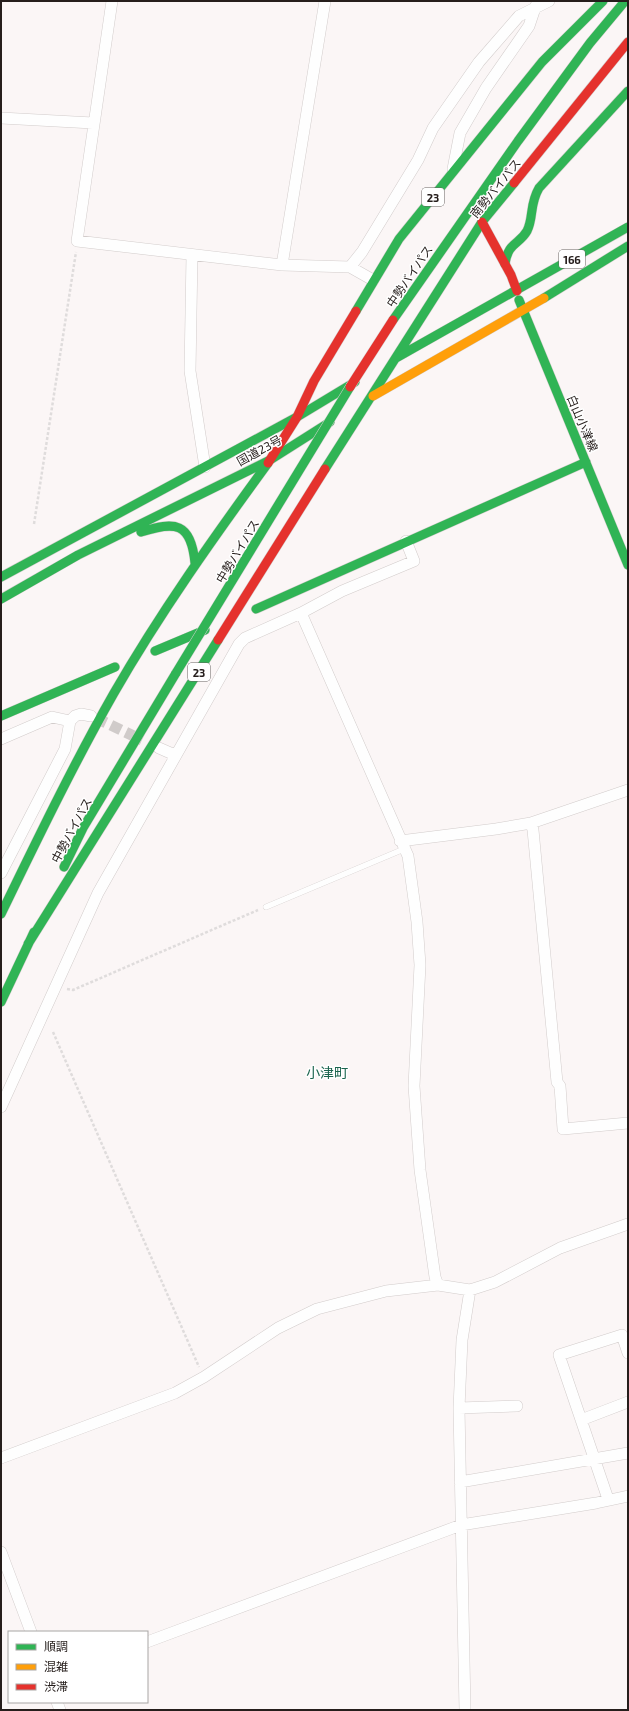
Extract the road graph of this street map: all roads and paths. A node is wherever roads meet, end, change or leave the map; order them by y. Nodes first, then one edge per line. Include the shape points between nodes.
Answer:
1 (112, 1) edge
2 (325, 1) edge
3 (549, 1) edge
4 (603, 1) edge
5 (625, 1) edge
6 (537, 5) edge
7 (628, 42) edge
8 (599, 48) dead end
9 (628, 91) edge
10 (1, 118) edge
11 (93, 123) junction
12 (525, 131) junction
13 (452, 173) junction
14 (482, 222) junction
15 (628, 227) edge
16 (487, 231) junction
17 (520, 237) junction
18 (76, 241) junction
19 (628, 246) edge
20 (192, 255) junction
21 (505, 264) junction
22 (282, 265) junction
23 (350, 267) junction
24 (373, 280) junction
25 (517, 291) junction
26 (522, 310) junction
27 (395, 358) junction
28 (314, 381) junction
29 (369, 398) junction
30 (297, 417) junction
31 (228, 454) junction
32 (270, 460) junction
33 (586, 462) junction
34 (205, 467) junction
35 (34, 524) dead end
36 (406, 540) junction
37 (78, 555) junction
38 (195, 563) junction
39 (628, 565) edge
40 (1, 577) edge
41 (1, 599) edge
42 (256, 609) dead end
43 (301, 613) junction
44 (210, 629) dead end
45 (155, 651) dead end
46 (114, 667) dead end
47 (1, 716) edge
48 (91, 716) tunnel mouth
49 (70, 721) junction
50 (1, 739) edge
51 (159, 748) dead end
52 (175, 755) junction
53 (628, 790) edge
54 (531, 823) junction
55 (402, 845) junction
56 (1, 873) edge
57 (266, 907) joint
58 (1, 914) edge
59 (28, 944) junction
60 (55, 987) junction
61 (1, 1002) edge
62 (53, 1032) dead end
63 (1, 1107) edge
64 (628, 1123) edge
65 (628, 1224) edge
66 (438, 1285) junction
67 (470, 1290) junction
68 (628, 1353) edge
69 (204, 1377) junction
70 (628, 1402) edge
71 (518, 1406) dead end
72 (458, 1408) junction
73 (581, 1420) junction
74 (628, 1453) edge
75 (1, 1458) edge
76 (596, 1459) junction
77 (460, 1482) junction
78 (628, 1496) edge
79 (608, 1499) junction
80 (461, 1525) junction
81 (1, 1552) edge
82 (31, 1631) edge
83 (148, 1642) edge
84 (465, 1709) edge

1 - 11 street
2 - 22 street
3 - 6 street
4 - 13 main road, 23 via 542,62
5 - 12 main road, 中勢バイパス / 23 via 601,28
6 - 13 street via 530,26 486,88 460,133
6 - 23 street via 519,16 480,62 433,128 418,160 362,252
7 - 14 main road, 南勢バイパス / 23
8 - 12 main road, 中勢バイパス / 23
9 - 17 main road via 539,188 530,208 529,227
10 - 11 street
11 - 18 street
12 - 59 main road, 中勢バイパス / 23, bridge via 452,232 341,401 83,828
13 - 24 main road, 23 via 399,239
14 - 16 main road, 白山小津線
14 - 27 main road, 南勢バイパス / 23
15 - 25 main road, 166
16 - 17 main road via 503,237
16 - 21 main road, 白山小津線
17 - 21 main road via 506,253
18 - 20 street
18 - 35 path via 76,261
19 - 26 main road, 166
20 - 22 street
20 - 34 street via 190,371
21 - 25 main road, 白山小津線
22 - 23 street
23 - 24 street
24 - 28 main road, 23
25 - 26 main road, 白山小津線
25 - 27 main road, 国道23号 / 23
26 - 29 main road, 国道23号 / 23
26 - 33 main road, 白山小津線
27 - 29 main road, 23
27 - 30 main road, 国道23号 / 23
28 - 30 main road, 23
28 - 31 main road, 23 via 288,411
29 - 32 main road, 国道23号 / 23
29 - 59 main road, 23
30 - 31 main road, 国道23号 / 23
30 - 32 main road, 23
31 - 34 main road, 国道23号 / 23
32 - 37 main road, 国道23号 / 23
32 - 38 main road, 23
33 - 36 main road
33 - 39 main road, 白山小津線
34 - 40 main road, 国道23号 / 23
36 - 42 main road
36 - 43 street via 414,561
37 - 38 main road via 166,525 180,529 190,538 194,546
37 - 41 main road, 国道23号 / 23
38 - 58 main road, 23 via 114,693 52,808
43 - 52 street via 245,638 238,644
43 - 55 street
44 - 45 main road
46 - 47 main road
48 - 49 street via 82,714
49 - 50 street via 52,717
49 - 56 street via 65,748
51 - 52 street
52 - 60 street via 98,893
53 - 54 street
54 - 55 street
54 - 64 street via 563,1129
55 - 57 lane
55 - 66 street via 408,856 420,965 414,1086 420,1163
57 - 60 path via 73,990
59 - 61 main road, 中勢バイパス / 23
60 - 63 street
62 - 69 path
65 - 67 street via 560,1248 495,1282
66 - 67 street
66 - 69 street via 386,1291 317,1309 278,1328
67 - 72 street via 462,1340
68 - 73 street via 622,1335 559,1355
69 - 75 street via 162,1399
70 - 73 street
71 - 72 street
72 - 77 street
73 - 76 street
74 - 76 street
76 - 77 street
76 - 79 street
77 - 80 street
78 - 79 street
79 - 80 street
80 - 83 street
80 - 84 street
81 - 82 street

